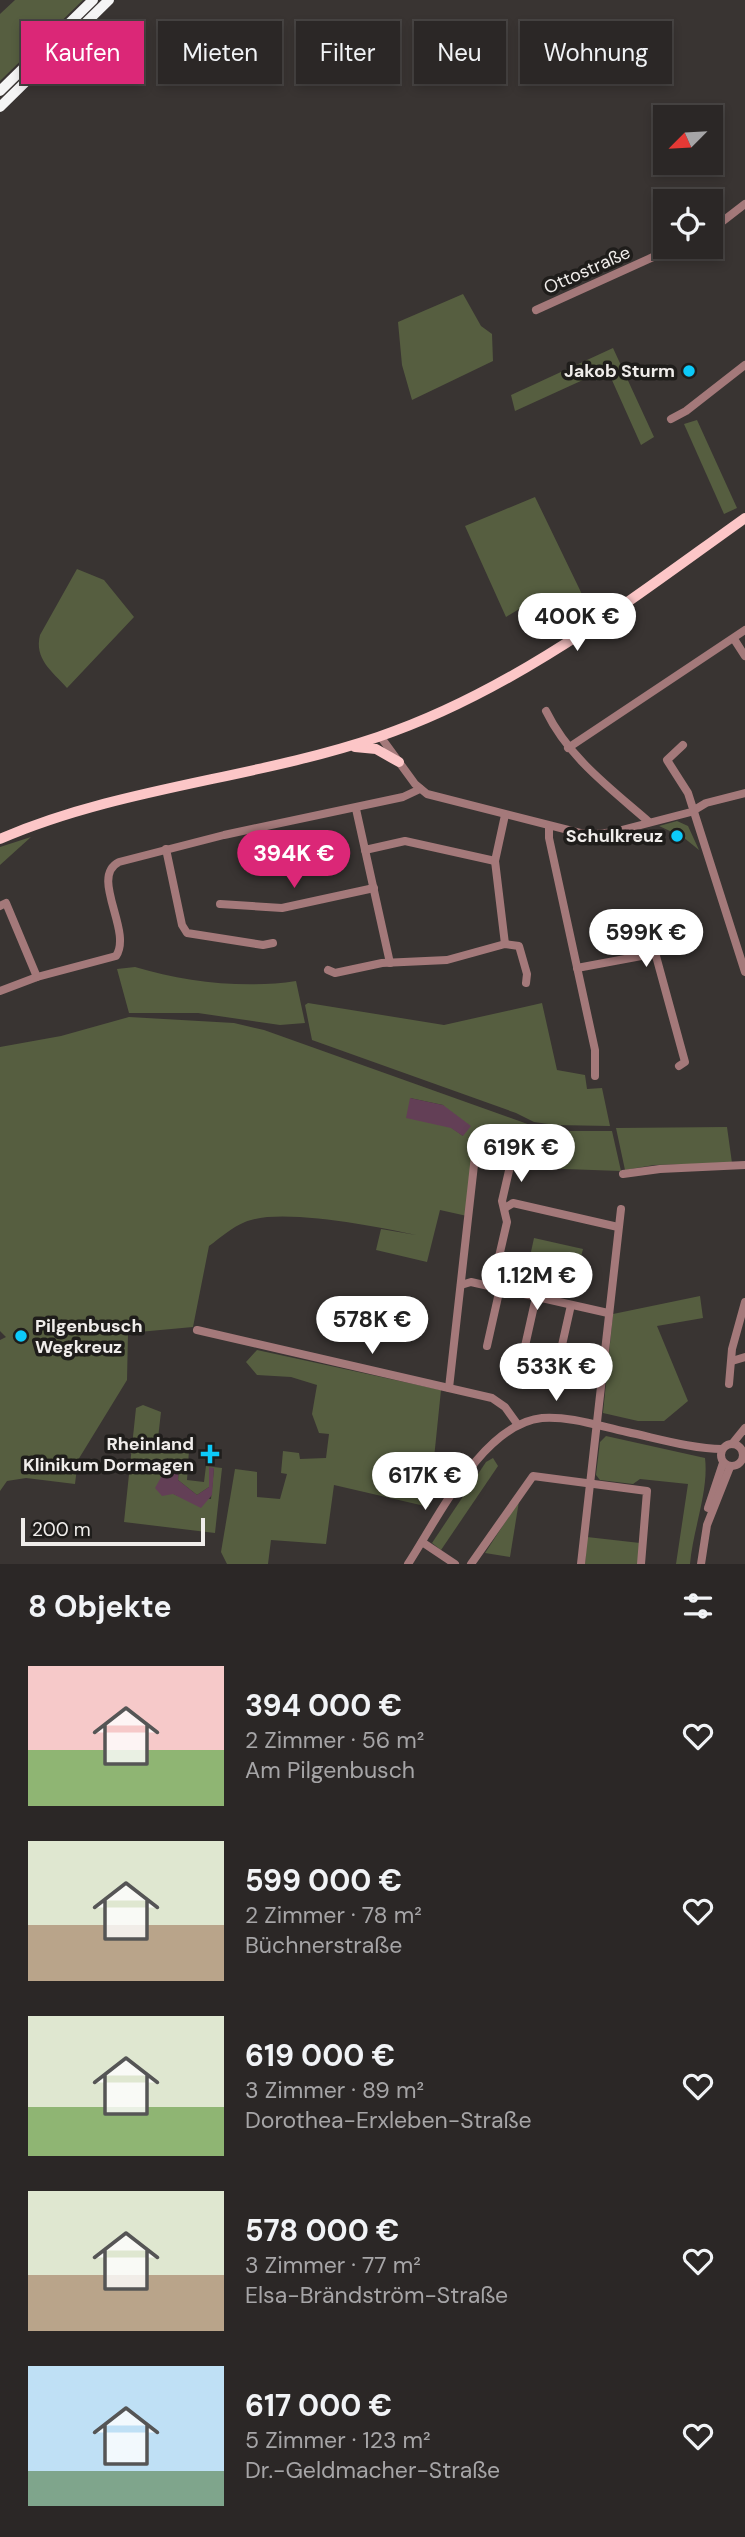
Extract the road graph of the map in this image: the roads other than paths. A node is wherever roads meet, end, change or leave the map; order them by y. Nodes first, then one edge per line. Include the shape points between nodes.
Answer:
1 (93, 0) edge
2 (110, 0) edge
3 (0, 91) edge
4 (0, 107) edge
5 (745, 204) edge
6 (723, 221) edge
7 (653, 257) edge
8 (536, 310) dead end
9 (745, 365) edge
10 (671, 419) dead end
11 (745, 518) edge
12 (745, 630) edge
13 (734, 639) junction
14 (745, 656) edge
15 (546, 711) dead end
16 (380, 736) junction
17 (683, 745) dead end
18 (347, 747) junction
19 (568, 748) junction
20 (399, 762) junction
21 (420, 789) junction
22 (745, 793) edge
23 (356, 809) junction
24 (691, 812) junction
25 (505, 815) junction
26 (649, 822) junction
27 (549, 826) junction
28 (0, 839) edge
29 (166, 849) junction
30 (365, 850) junction
31 (495, 861) junction
32 (374, 888) junction
33 (7, 903) edge
34 (219, 904) dead end
35 (649, 914) dead end
36 (273, 943) dead end
37 (741, 943) edge
38 (505, 944) junction
39 (656, 956) junction
40 (390, 962) junction
41 (577, 968) junction
42 (328, 970) dead end
43 (745, 972) edge
44 (37, 977) junction
45 (526, 983) dead end
46 (0, 991) edge
47 (679, 1066) dead end
48 (595, 1076) dead end
49 (475, 1156) dead end
50 (511, 1162) dead end
51 (745, 1166) edge
52 (623, 1174) dead end
53 (505, 1208) junction
54 (621, 1209) dead end
55 (618, 1227) junction
56 (461, 1285) junction
57 (496, 1288) junction
58 (536, 1297) junction
59 (745, 1302) edge
60 (571, 1305) junction
61 (608, 1313) junction
62 (197, 1331) dead end
63 (487, 1346) dead end
64 (523, 1354) dead end
65 (745, 1357) edge
66 (732, 1361) junction
67 (558, 1363) dead end
68 (729, 1384) dead end
69 (449, 1388) junction
70 (518, 1424) junction
71 (597, 1425) junction
72 (745, 1428) edge
73 (732, 1444) junction
74 (743, 1444) edge
75 (724, 1459) junction
76 (589, 1483) junction
77 (422, 1542) junction
78 (408, 1564) edge
79 (455, 1564) edge
80 (471, 1564) edge
81 (581, 1564) edge
82 (641, 1564) edge
83 (701, 1564) edge

1 - 3 highway
2 - 4 highway
5 - 6 street
7 - 8 street, Ottostraße
9 - 10 street
11 - 16 main road via 526,667 444,710
12 - 13 street
13 - 14 street
13 - 19 street
15 - 19 street
16 - 18 main road
16 - 20 street
17 - 24 street via 667,760 688,793
18 - 20 main road via 376,749
18 - 28 main road via 82,811
19 - 26 street
20 - 21 street
21 - 23 street
21 - 25 street
22 - 24 street via 706,803
23 - 29 street
23 - 30 street
24 - 26 street
24 - 37 street
25 - 27 street
25 - 31 street
26 - 27 street via 601,835
27 - 41 street
29 - 36 street via 187,933
29 - 44 street via 109,869 122,943 116,956
30 - 31 street via 405,841
30 - 32 street
31 - 38 street
32 - 34 street via 282,908
32 - 40 street
33 - 44 street
35 - 39 street
37 - 43 street
38 - 40 street via 447,960
38 - 45 street via 519,946
39 - 41 street
39 - 47 street via 685,1062
40 - 42 street via 335,973
41 - 48 street via 595,1050
44 - 46 street
49 - 56 street
50 - 53 street via 502,1201
51 - 52 street
53 - 55 street via 513,1203
53 - 57 street via 507,1222
54 - 55 street
55 - 61 street
56 - 57 street via 471,1282
56 - 69 street
57 - 58 street
57 - 63 street
58 - 60 street
58 - 64 street
59 - 66 street
60 - 61 street
60 - 67 street
61 - 71 street
62 - 69 street
65 - 66 street
66 - 68 street
69 - 70 street via 492,1398
70 - 71 street via 557,1418
70 - 77 street via 498,1437 480,1458
71 - 75 street via 675,1442
71 - 76 street
72 - 73 street
73 - 74 street
73 - 75 street
74 - 75 street via 742,1461
75 - 83 street
76 - 80 street via 530,1478
76 - 81 street
76 - 82 street via 647,1491
77 - 78 street
77 - 79 street

